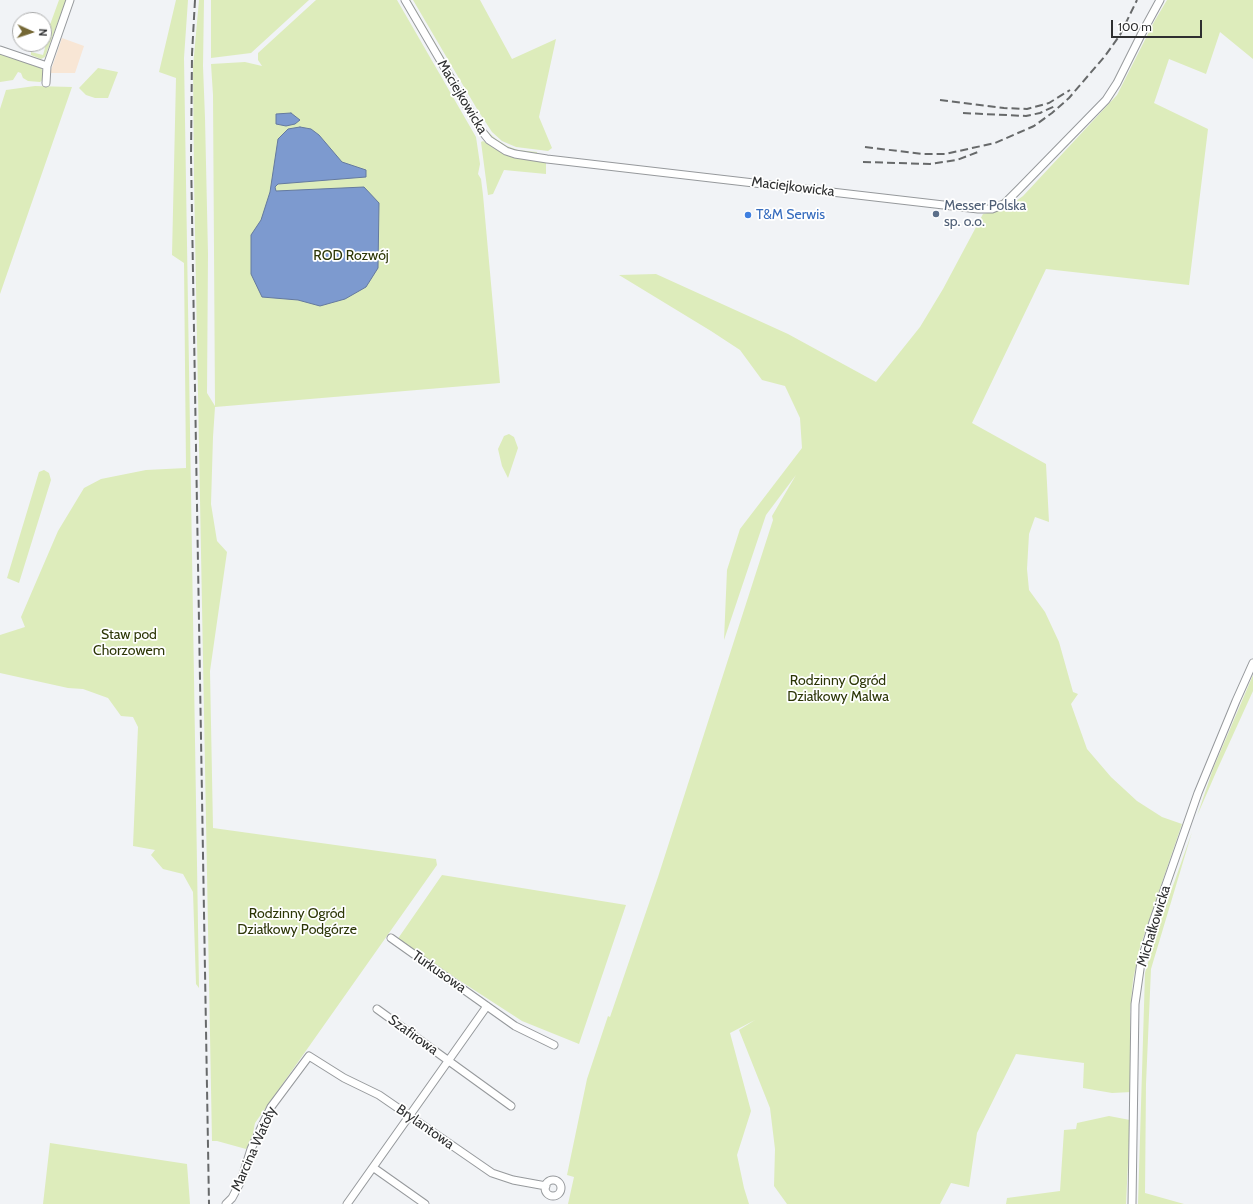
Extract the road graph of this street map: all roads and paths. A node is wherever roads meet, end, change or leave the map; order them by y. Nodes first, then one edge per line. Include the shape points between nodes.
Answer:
1 (70, 0) edge
2 (405, 0) edge
3 (1160, 0) edge
4 (0, 50) edge
5 (47, 66) junction
6 (46, 83) dead end
7 (1253, 663) edge
8 (391, 938) dead end
9 (487, 1006) junction
10 (377, 1009) dead end
11 (554, 1045) dead end
12 (309, 1056) joint
13 (448, 1061) junction
14 (511, 1106) dead end
15 (410, 1116) junction
16 (374, 1168) junction
17 (546, 1186) junction
18 (551, 1196) junction
19 (226, 1204) edge
20 (348, 1204) edge
21 (425, 1204) edge
22 (550, 1204) edge
23 (1132, 1204) edge

1 - 5 street
2 - 3 street, Maciejkowicka via 481,130 489,140 506,151 524,156 978,209 1004,204 1106,100
4 - 5 street
5 - 6 street
7 - 23 street, Michałkowicka via 1198,793 1141,962 1135,1004
8 - 9 street, Turkusowa
9 - 11 street, Turkusowa via 515,1026
9 - 13 street
10 - 13 street, Szafirowa
12 - 15 street, Brylantowa via 344,1078 370,1089
12 - 19 street, Marcina Watoły via 271,1107 251,1149 241,1180
13 - 14 street, Szafirowa
13 - 15 street, Szafirowa
15 - 16 street, Szafirowa
15 - 17 street, Brylantowa via 492,1173
16 - 20 street, Szafirowa
16 - 21 street
17 - 18 street via 546,1192
17 - 18 street via 552,1180 560,1184 560,1193
18 - 22 street

